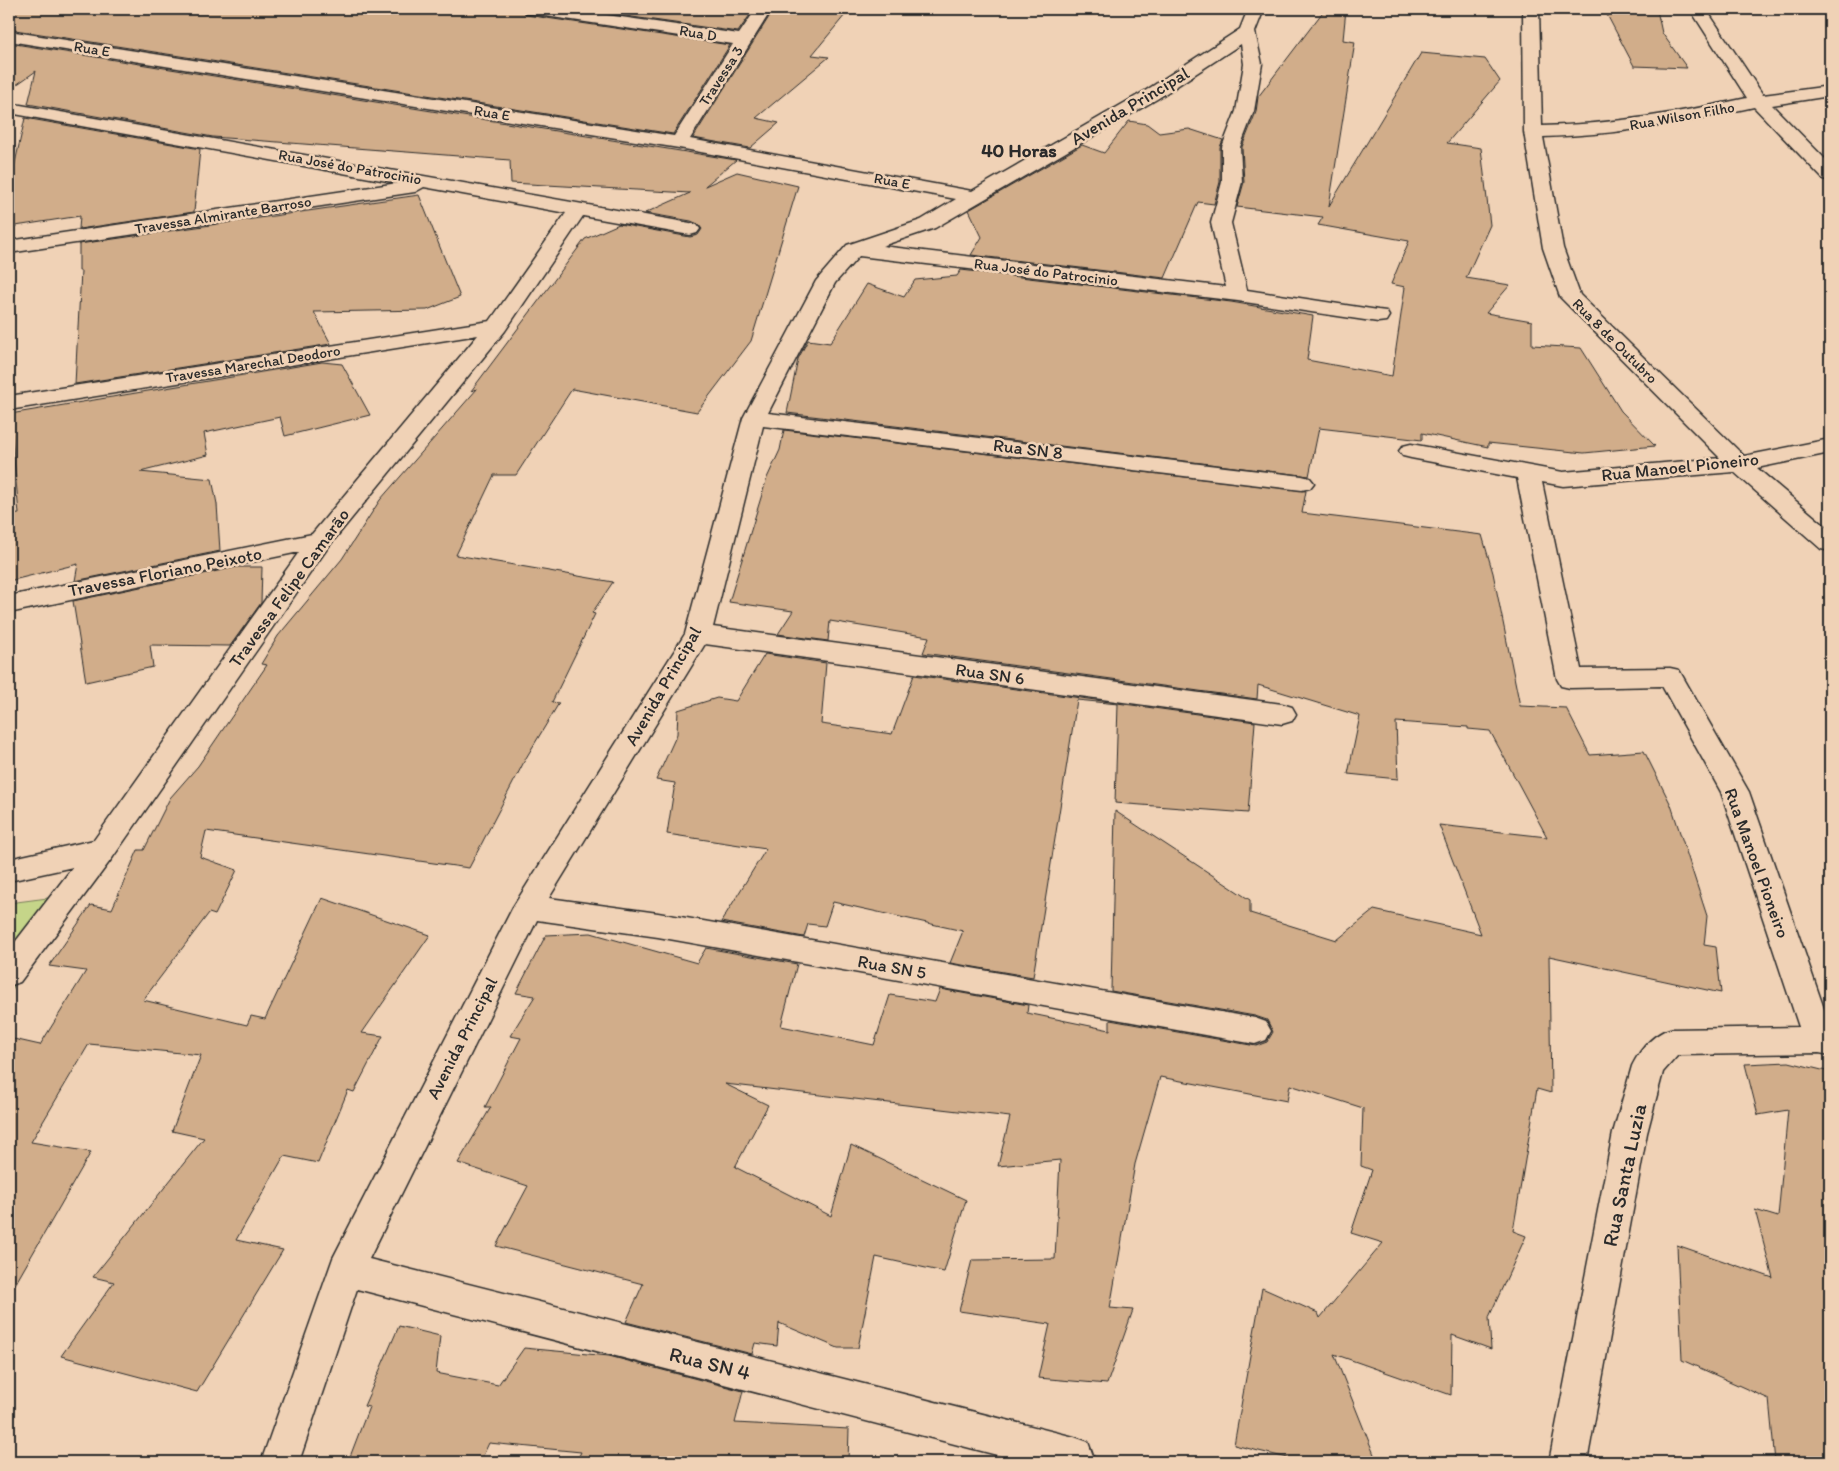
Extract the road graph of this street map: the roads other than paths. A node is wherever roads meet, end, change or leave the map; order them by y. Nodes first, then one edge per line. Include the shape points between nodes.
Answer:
1 (532, 9) edge
2 (764, 9) edge
3 (1531, 9) edge
4 (1698, 9) edge
5 (1251, 20) edge
6 (9, 36) edge
7 (744, 40) junction
8 (1830, 92) edge
9 (1758, 101) junction
10 (9, 108) edge
11 (1532, 132) junction
12 (679, 142) junction
13 (1830, 175) edge
14 (438, 183) junction
15 (975, 197) junction
16 (578, 209) junction
17 (690, 229) dead end
18 (9, 247) edge
19 (854, 249) junction
20 (1238, 295) junction
21 (1378, 316) dead end
22 (497, 326) junction
23 (9, 403) edge
24 (754, 418) junction
25 (1830, 446) edge
26 (1411, 451) dead end
27 (1739, 464) junction
28 (1528, 472) junction
29 (1302, 483) dead end
30 (320, 540) junction
31 (1830, 543) edge
32 (9, 604) edge
33 (698, 634) junction
34 (1282, 714) dead end
35 (103, 849) junction
36 (9, 870) edge
37 (528, 907) junction
38 (9, 973) edge
39 (1255, 1032) dead end
40 (1824, 1041) edge
41 (346, 1270) junction
42 (1074, 1456) dead end
43 (280, 1462) edge
44 (1568, 1462) edge

1 - 7 street, Rua D
2 - 7 street, Travessa 3
3 - 11 street, Rua 8 de Outubro
4 - 9 street
5 - 15 street, Avenida Principal via 1151,95
5 - 20 street via 1253,64 1245,111 1231,147 1232,182 1221,223
6 - 12 street, Rua E
7 - 12 street, Travessa 3
8 - 9 street, Rua Wilson Filho
9 - 11 street, Rua Wilson Filho via 1664,121 1597,130
9 - 13 street
10 - 14 street, Rua José do Patrocinio
11 - 27 street, Rua 8 de Outubro via 1553,248 1570,298
12 - 15 street, Rua E
14 - 16 street, Rua José do Patrocinio
14 - 18 street, Travessa Almirante Barroso
15 - 19 street, Avenida Principal via 928,224
16 - 17 street, Rua José do Patrocinio
16 - 22 street, Travessa Felipe Camarão
19 - 20 street, Rua José do Patrocinio
19 - 24 street, Avenida Principal via 826,281
20 - 21 street, Rua José do Patrocinio
22 - 23 street, Travessa Marechal Deodoro
22 - 30 street, Travessa Felipe Camarão
24 - 29 street, Rua SN 8
24 - 33 street, Avenida Principal
25 - 27 street, Rua Manoel Pioneiro
26 - 28 street, Rua Manoel Pioneiro
27 - 28 street, Rua Manoel Pioneiro via 1563,479
27 - 31 street, Rua 8 de Outubro
28 - 40 street, Rua Manoel Pioneiro via 1570,679 1670,677 1735,792
30 - 32 street, Travessa Floriano Peixoto
30 - 35 street, Travessa Felipe Camarão
33 - 34 street, Rua SN 6
33 - 37 street, Avenida Principal
35 - 36 street
35 - 38 street, Travessa Felipe Camarão
37 - 39 street, Rua SN 5 via 658,926
37 - 41 street, Avenida Principal
40 - 44 street, Rua Santa Luzia via 1670,1042 1648,1066 1630,1133
41 - 42 street, Rua SN 4
41 - 43 street, Avenida Principal

